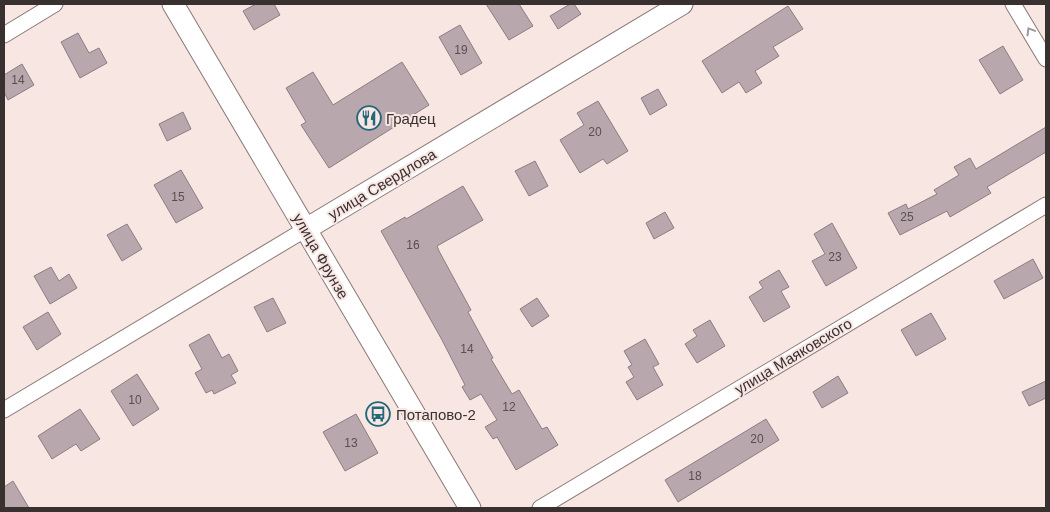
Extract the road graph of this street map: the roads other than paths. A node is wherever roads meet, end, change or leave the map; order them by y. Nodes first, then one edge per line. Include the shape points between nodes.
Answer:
1 (55, 4) edge
2 (173, 4) edge
3 (682, 4) edge
4 (1013, 4) edge
5 (4, 35) edge
6 (1046, 58) edge
7 (1046, 204) edge
8 (306, 229) junction
9 (4, 410) edge
10 (470, 508) edge
11 (540, 508) edge

1 - 5 street
2 - 8 main road, улица Фрунзе
3 - 8 main road, улица Свердлова
6 -> 4 street
7 - 11 street, улица Маяковского
8 - 9 street, улица Свердлова
8 - 10 main road, улица Фрунзе

